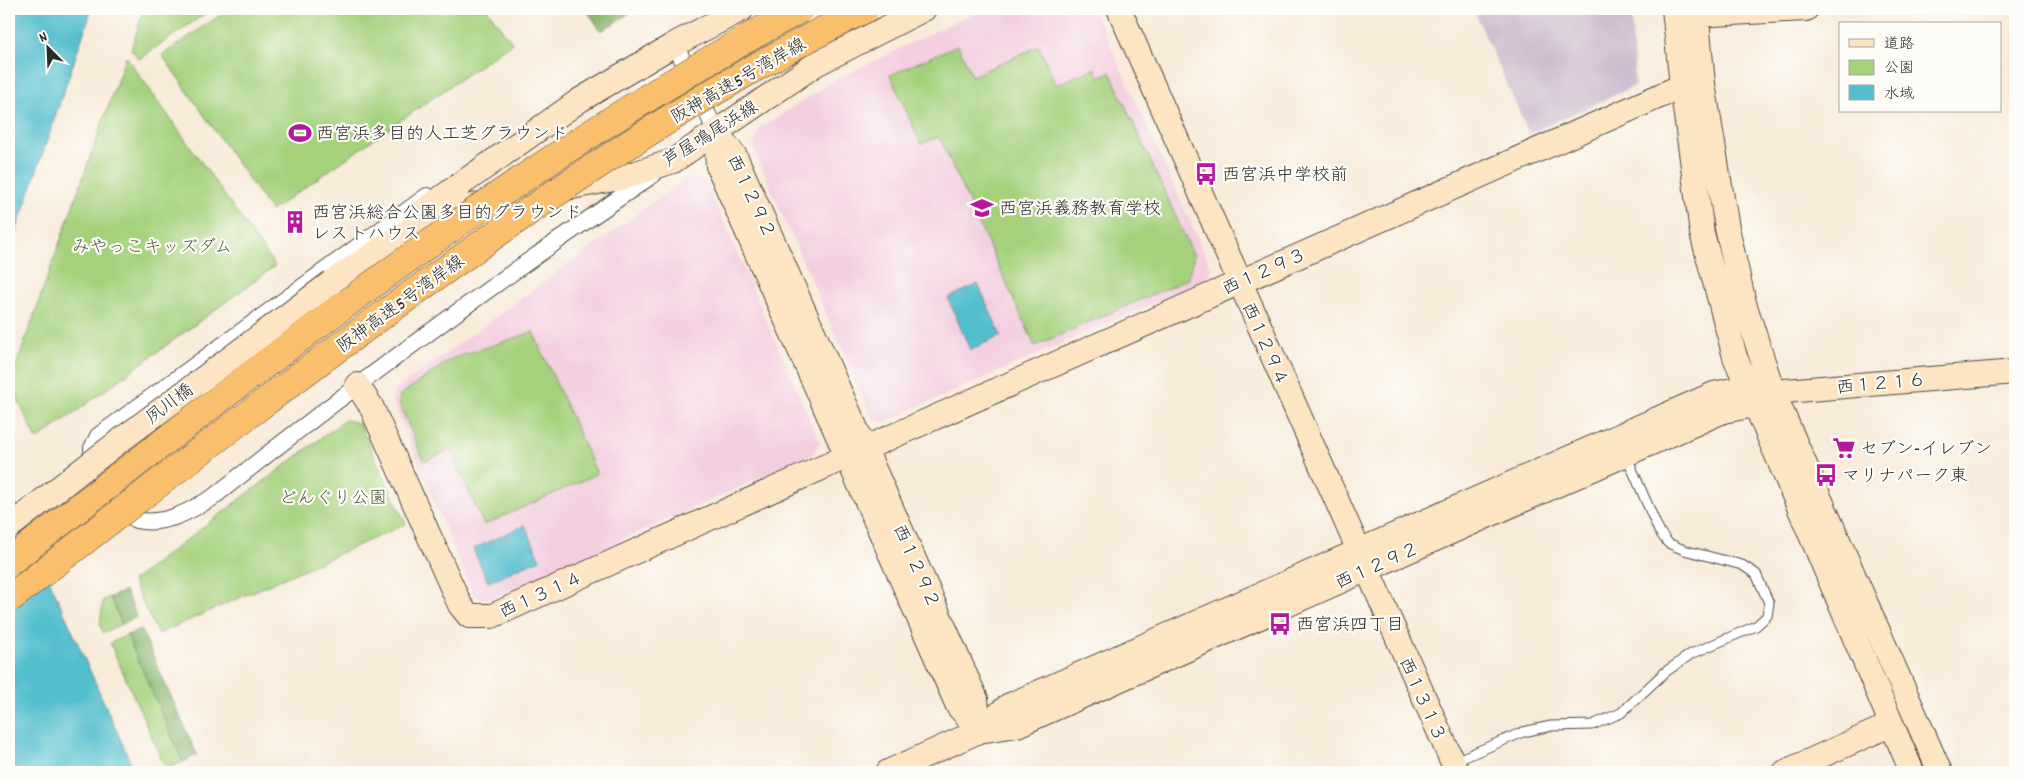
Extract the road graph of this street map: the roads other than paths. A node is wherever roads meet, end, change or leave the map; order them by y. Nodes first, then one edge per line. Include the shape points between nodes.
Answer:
1 (742, 9) edge
2 (800, 9) edge
3 (864, 9) edge
4 (924, 9) edge
5 (1119, 9) edge
6 (1806, 9) edge
7 (1689, 11) edge
8 (675, 44) junction
9 (1682, 86) junction
10 (716, 132) junction
11 (524, 138) junction
12 (673, 161) junction
13 (332, 282) junction
14 (1239, 282) junction
15 (2015, 372) edge
16 (357, 385) junction
17 (1758, 395) junction
18 (856, 452) junction
19 (1626, 454) junction
20 (9, 528) edge
21 (1362, 561) junction
22 (9, 562) edge
23 (9, 599) edge
24 (1890, 725) junction
25 (979, 731) junction
26 (1454, 767) edge
27 (888, 772) edge
28 (1785, 772) edge
29 (1912, 772) edge
30 (1940, 772) edge

1 - 8 street
2 - 22 highway, 阪神高速5号湾岸線, bridge via 723,50 512,186 279,353
3 - 23 highway, 阪神高速5号湾岸線, bridge via 738,77 534,208 298,376
4 - 10 street, 芦屋鳴尾浜線 via 816,64
5 - 14 street, 西１２９４
6 - 7 street
7 - 9 street
7 - 17 street
8 - 10 street
8 - 11 street via 580,100
9 - 14 street, 西１２９３
9 - 17 street via 1702,233 1722,316 1734,358
10 - 12 street, 芦屋鳴尾浜線
10 - 18 street, 西１２９２ via 718,166
11 - 13 street via 369,249
11 - 16 street via 470,165 98,436 92,448 95,468 136,520 150,523 168,520 212,498
12 - 13 street, 芦屋鳴尾浜線 via 624,177 435,213
12 - 16 street
13 - 20 street, 夙川橋, bridge
14 - 18 street, 西１２９３
14 - 21 street, 西１２９４
15 - 17 street, 西１２１６
16 - 18 street, 西１３１４ via 371,406 460,605 469,616 492,616
17 - 19 street, 西１２９２
17 - 21 street, 西１２９２ via 1714,394
17 - 24 street
17 - 30 street
18 - 25 street, 西１２９２ via 958,706
19 - 21 street, 西１２９２
19 - 26 lane via 1668,543 1742,565 1756,574 1769,603 1767,616 1756,626 1691,654 1664,673 1621,713 1592,725 1551,726 1523,732
21 - 25 street, 西１２９２ via 1008,706
21 - 26 street, 西１３１３
24 - 28 street
24 - 29 street
25 - 27 street

